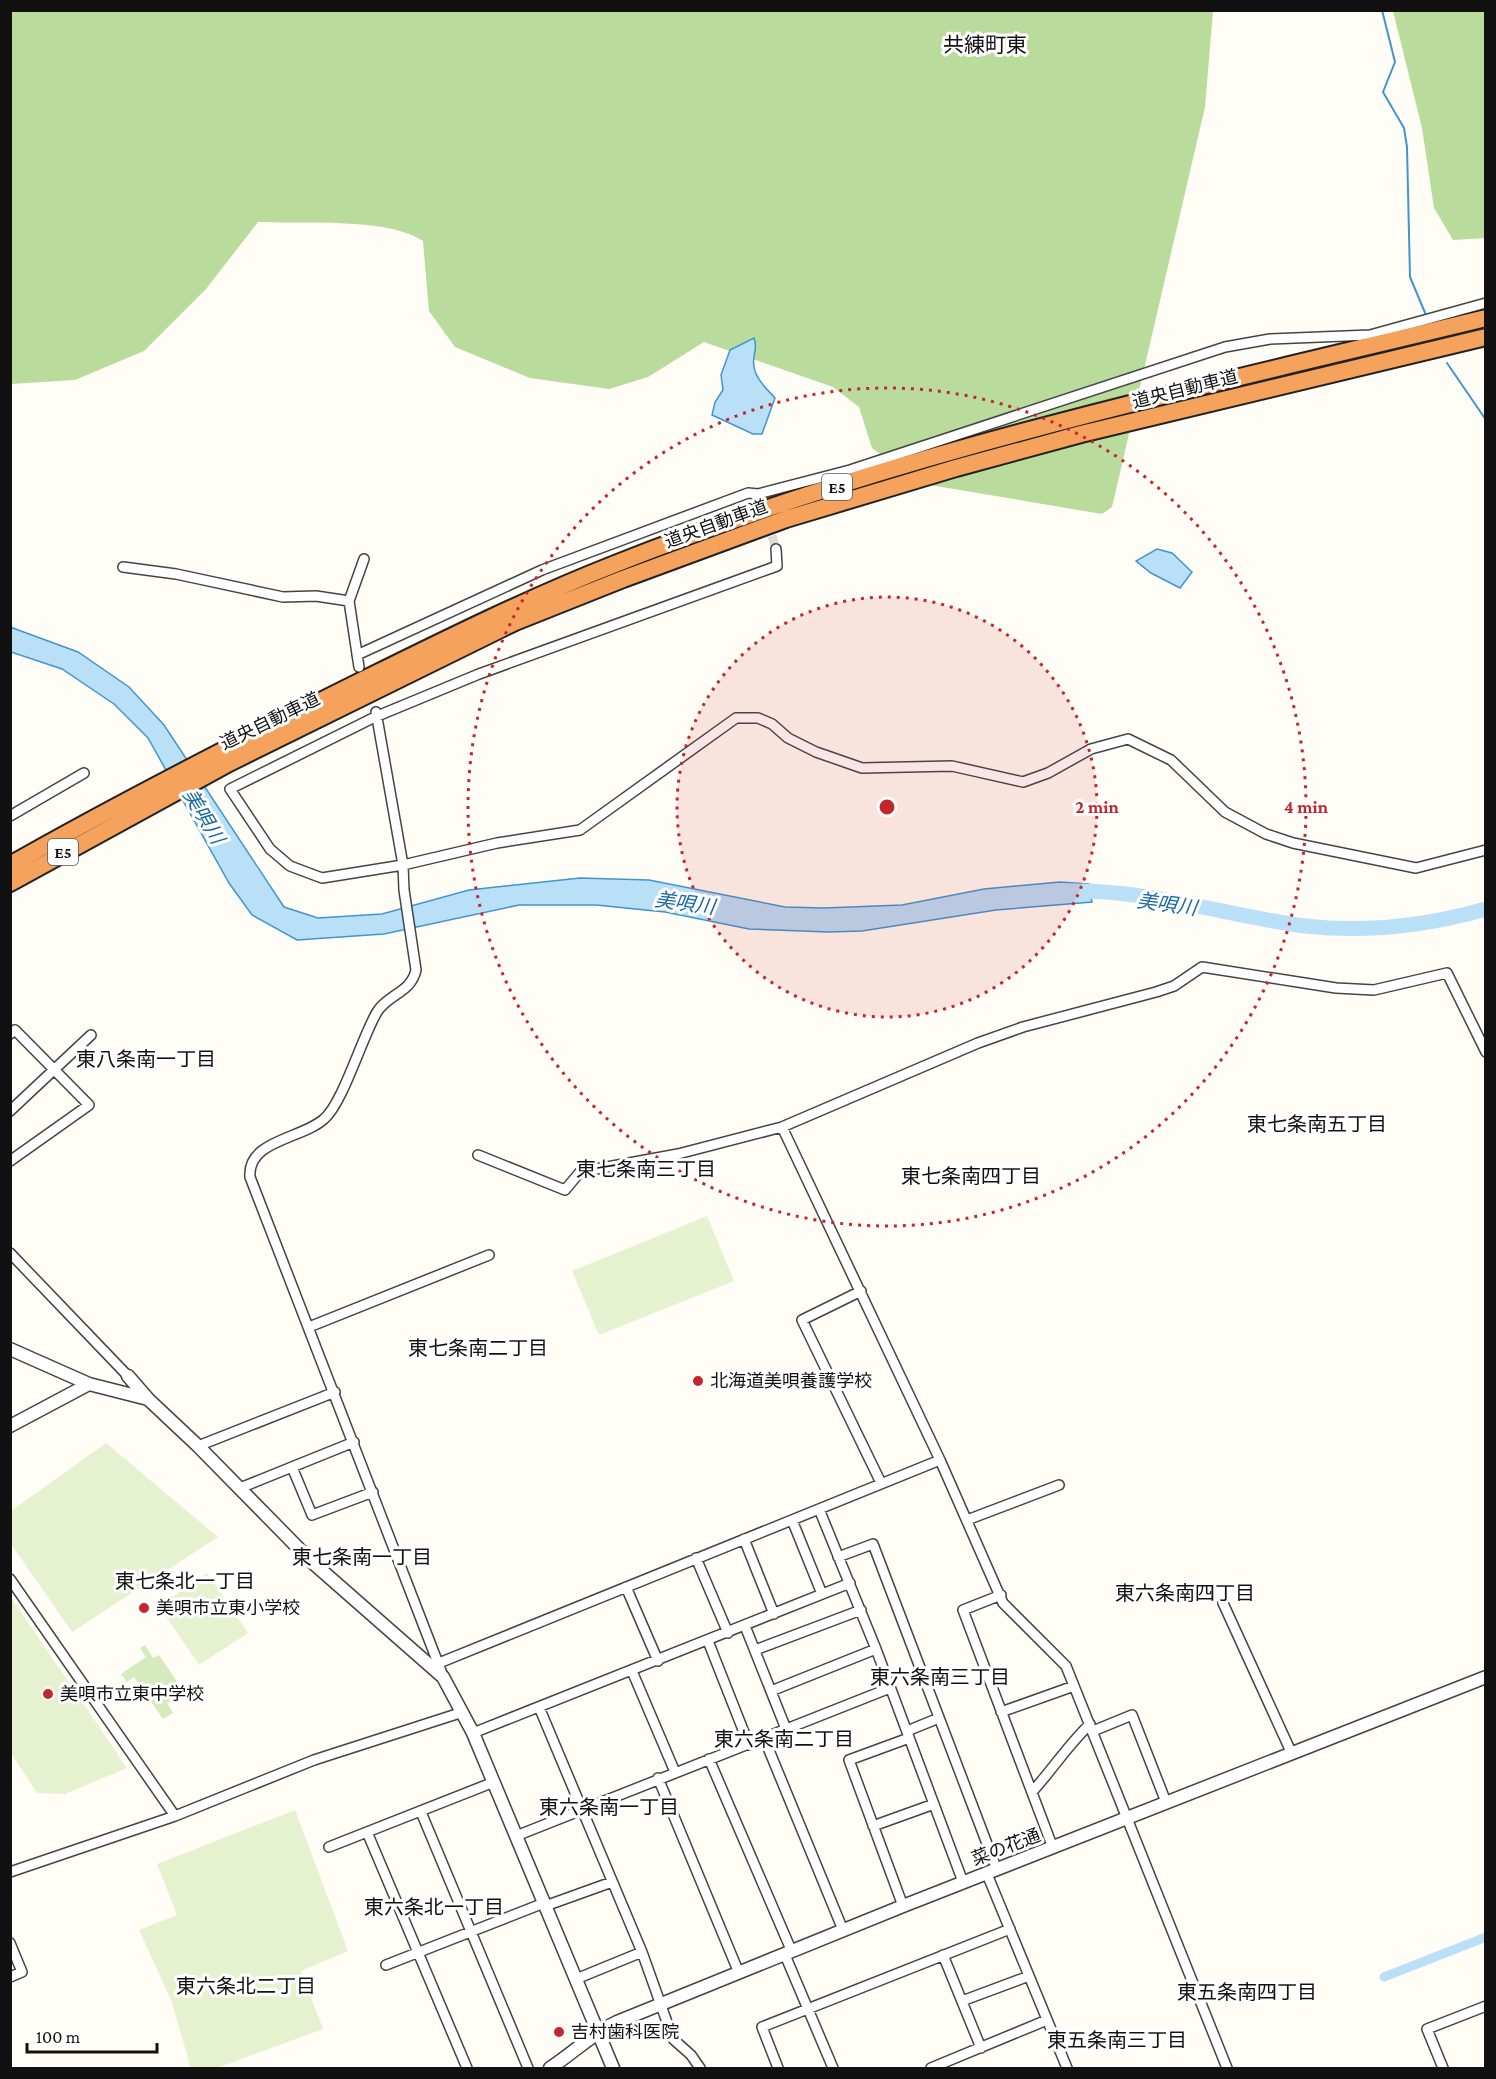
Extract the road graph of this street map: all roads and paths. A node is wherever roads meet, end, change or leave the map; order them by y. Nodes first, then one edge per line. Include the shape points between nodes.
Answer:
1 (1485, 303) edge
2 (1485, 318) edge
3 (1485, 337) edge
4 (758, 494) junction
5 (762, 505) dead end
6 (776, 549) tunnel mouth
7 (363, 559) dead end
8 (123, 567) dead end
9 (349, 601) junction
10 (357, 655) junction
11 (359, 667) dead end
12 (375, 715) junction
13 (225, 757) junction
14 (84, 773) dead end
15 (10, 816) edge
16 (113, 816) junction
17 (1485, 850) edge
18 (10, 865) edge
19 (403, 865) junction
20 (10, 884) edge
21 (10, 1034) edge
22 (91, 1035) dead end
23 (1485, 1052) edge
24 (54, 1070) junction
25 (10, 1111) edge
26 (782, 1127) junction
27 (478, 1155) dead end
28 (10, 1161) edge
29 (10, 1253) edge
30 (489, 1255) dead end
31 (861, 1291) junction
32 (309, 1327) junction
33 (10, 1349) edge
34 (128, 1376) joint
35 (89, 1384) junction
36 (334, 1392) junction
37 (148, 1399) junction
38 (10, 1426) edge
39 (354, 1442) junction
40 (198, 1446) junction
41 (940, 1460) junction
42 (292, 1467) junction
43 (881, 1483) junction
44 (1059, 1485) dead end
45 (240, 1488) junction
46 (373, 1492) junction
47 (819, 1509) junction
48 (792, 1520) junction
49 (967, 1520) junction
50 (744, 1539) junction
51 (838, 1557) junction
52 (696, 1558) junction
53 (10, 1579) edge
54 (850, 1583) junction
55 (626, 1587) junction
56 (822, 1594) junction
57 (1001, 1595) junction
58 (1223, 1603) dead end
59 (861, 1610) junction
60 (774, 1614) junction
61 (745, 1626) junction
62 (729, 1633) junction
63 (708, 1641) junction
64 (876, 1649) junction
65 (754, 1650) junction
66 (658, 1661) junction
67 (439, 1663) junction
68 (632, 1671) junction
69 (443, 1677) junction
70 (1485, 1677) edge
71 (1074, 1686) junction
72 (890, 1688) junction
73 (771, 1691) junction
74 (539, 1707) junction
75 (463, 1712) junction
76 (1001, 1712) junction
77 (939, 1718) junction
78 (1091, 1727) junction
79 (786, 1729) junction
80 (473, 1733) junction
81 (908, 1735) junction
82 (764, 1738) junction
83 (749, 1745) junction
84 (1292, 1754) junction
85 (709, 1760) junction
86 (675, 1772) junction
87 (658, 1778) junction
88 (494, 1782) junction
89 (1032, 1792) junction
90 (1166, 1802) junction
91 (934, 1804) junction
92 (582, 1810) junction
93 (421, 1812) junction
94 (175, 1815) junction
95 (1128, 1817) junction
96 (873, 1826) junction
97 (367, 1832) junction
98 (516, 1836) junction
99 (328, 1847) dead end
100 (1053, 1848) junction
101 (10, 1872) edge
102 (992, 1872) junction
103 (612, 1882) junction
104 (963, 1882) junction
105 (544, 1903) junction
106 (903, 1906) junction
107 (1010, 1929) junction
108 (843, 1930) junction
109 (471, 1932) junction
110 (10, 1943) edge
111 (419, 1951) junction
112 (642, 1952) junction
113 (788, 1954) junction
114 (943, 1955) junction
115 (386, 1965) dead end
116 (739, 1973) junction
117 (1029, 1976) junction
118 (10, 1977) edge
119 (576, 1978) junction
120 (962, 2001) junction
121 (662, 2004) junction
122 (1485, 2006) edge
123 (806, 2008) junction
124 (1047, 2020) junction
125 (598, 2031) junction
126 (981, 2048) junction
127 (467, 2068) edge
128 (528, 2068) edge
129 (550, 2068) edge
130 (613, 2068) edge
131 (700, 2068) edge
132 (778, 2068) edge
133 (834, 2068) edge
134 (931, 2068) edge
135 (1067, 2068) edge
136 (1227, 2068) edge
137 (1443, 2068) edge

1 - 4 street via 1370,335 1270,339 1225,347 849,470
2 - 13 highway, 道央自動車道 / E5 via 1076,417 779,505 616,563 508,609
3 - 13 highway, 道央自動車道 / E5 via 1081,434 786,519 516,622
4 - 5 street
4 - 10 street via 748,493 542,570
6 - 12 street via 777,566 579,636
7 - 9 street
8 - 9 street via 283,597
9 - 10 street
10 - 11 street
12 - 19 street
12 - 19 street via 230,789 270,849 306,874 322,878
13 - 16 highway, 道央自動車道 / E5
14 - 15 street
16 - 18 highway, 道央自動車道 / E5
16 - 20 highway, 道央自動車道 / E5
17 - 19 street via 1416,868 1293,843 1266,834 1225,812 1171,760 1128,739 1091,749 1023,782 952,766 854,766 788,738 758,718 736,718 580,830 496,843
19 - 32 street via 416,970 414,981 378,1012 325,1119 273,1144 254,1157 249,1167
21 - 24 street via 15,1030
22 - 24 street
23 - 26 street via 1447,973 1394,987 1355,989 1202,967 1174,986 1023,1027 958,1050
24 - 25 street
24 - 28 street via 89,1105
26 - 27 street via 678,1154 580,1172 566,1190
26 - 31 street
29 - 34 street
30 - 32 street
31 - 41 street
31 - 43 street via 802,1320
32 - 36 street
33 - 35 street
34 - 37 street
35 - 37 street
35 - 38 street
36 - 39 street
36 - 40 street
37 - 40 street
39 - 42 street
39 - 46 street
40 - 45 street
41 - 43 street
41 - 49 street
42 - 45 street
42 - 46 street via 312,1515
43 - 47 street
44 - 49 street
45 - 69 street via 312,1562
46 - 67 street
47 - 48 street
47 - 51 street
48 - 50 street
48 - 56 street
49 - 57 street
50 - 52 street
50 - 60 street
51 - 54 street
51 - 77 street via 873,1544
52 - 55 street
52 - 62 street
53 - 94 street
54 - 56 street
54 - 59 street
55 - 66 street
55 - 67 street
56 - 60 street
57 - 71 street via 1003,1603 1066,1666
57 - 76 street via 963,1610
58 - 84 street
59 - 64 street
59 - 65 street
60 - 61 street
61 - 62 street
61 - 65 street
62 - 63 street
63 - 66 street
63 - 83 street
64 - 72 street
64 - 73 street
65 - 73 street
66 - 68 street
67 - 69 street
68 - 74 street
68 - 86 street
69 - 75 street
70 - 84 street, 菜の花通
71 - 76 street
71 - 78 street
72 - 79 street
72 - 81 street
73 - 79 street
74 - 80 street
74 - 92 street
75 - 80 street
75 - 94 street via 314,1760
76 - 89 street
77 - 81 street
77 - 102 street
78 - 89 street via 1068,1744
78 - 90 street via 1132,1715
78 - 95 street
79 - 82 street
80 - 88 street
81 - 91 street
81 - 96 street via 849,1760
82 - 83 street
82 - 108 street
83 - 85 street
84 - 90 street, 菜の花通
85 - 86 street
85 - 113 street
86 - 87 street
87 - 92 street
87 - 116 street
88 - 93 street
88 - 98 street
89 - 100 street
90 - 95 street, 菜の花通
91 - 96 street
91 - 104 street
92 - 98 street
92 - 103 street
93 - 97 street
93 - 109 street
94 - 101 street
95 - 100 street, 菜の花通
95 - 136 street
96 - 106 street
97 - 99 street
97 - 111 street
98 - 105 street
100 - 102 street, 菜の花通
102 - 104 street, 菜の花通
102 - 107 street
103 - 105 street via 548,1905
103 - 112 street
104 - 106 street, 菜の花通
105 - 109 street
105 - 119 street
106 - 108 street, 菜の花通
107 - 114 street
107 - 117 street
108 - 113 street, 菜の花通
109 - 111 street
109 - 128 street
110 - 118 street via 22,1972
111 - 115 street
111 - 127 street
112 - 119 street
112 - 121 street
113 - 116 street, 菜の花通
113 - 123 street
114 - 120 street
114 - 123 street
116 - 121 street, 菜の花通
117 - 120 street
117 - 124 street
119 - 125 street
120 - 126 street
121 - 125 street, 菜の花通
121 - 131 street via 673,2039
122 - 137 street via 1427,2029
123 - 132 street via 762,2027
123 - 133 street
124 - 126 street
124 - 135 street
125 - 129 street, 菜の花通
125 - 130 street
126 - 134 street

